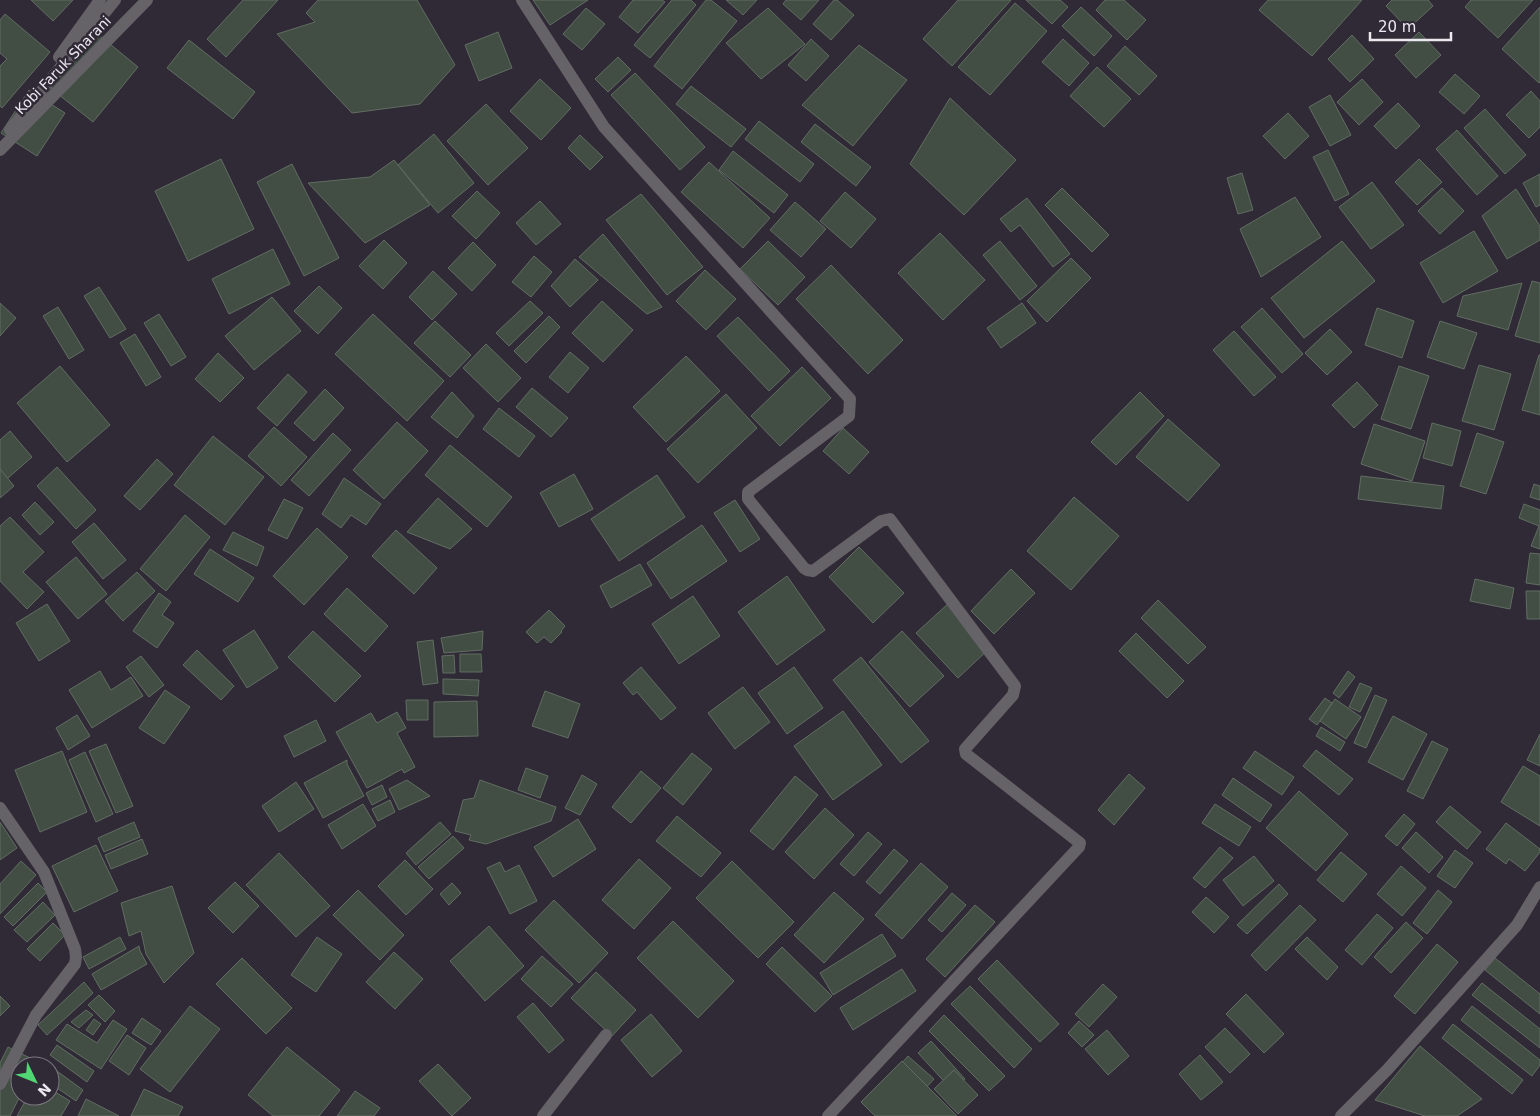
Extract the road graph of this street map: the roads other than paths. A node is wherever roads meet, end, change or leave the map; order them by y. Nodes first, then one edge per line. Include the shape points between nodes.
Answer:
1 (100, 0) edge
2 (115, 0) edge
3 (147, 0) edge
4 (522, 0) edge
5 (0, 138) edge
6 (0, 142) edge
7 (0, 150) edge
8 (0, 808) edge
9 (1540, 887) edge
10 (606, 1035) dead end
11 (0, 1084) edge
12 (543, 1116) edge
13 (828, 1116) edge
14 (1341, 1116) edge

1 - 5 street, Kobi Faruk Sharani
2 - 6 street
3 - 7 street, Kobi Faruk Sharani
4 - 13 street via 604,127 850,399 849,416 748,492 748,499 804,568 813,571 881,521 890,519 1015,686 1013,696 965,749 966,754 1080,843
8 - 11 street via 44,872 76,957 36,1015
9 - 14 street via 1517,925 1387,1070
10 - 12 street

